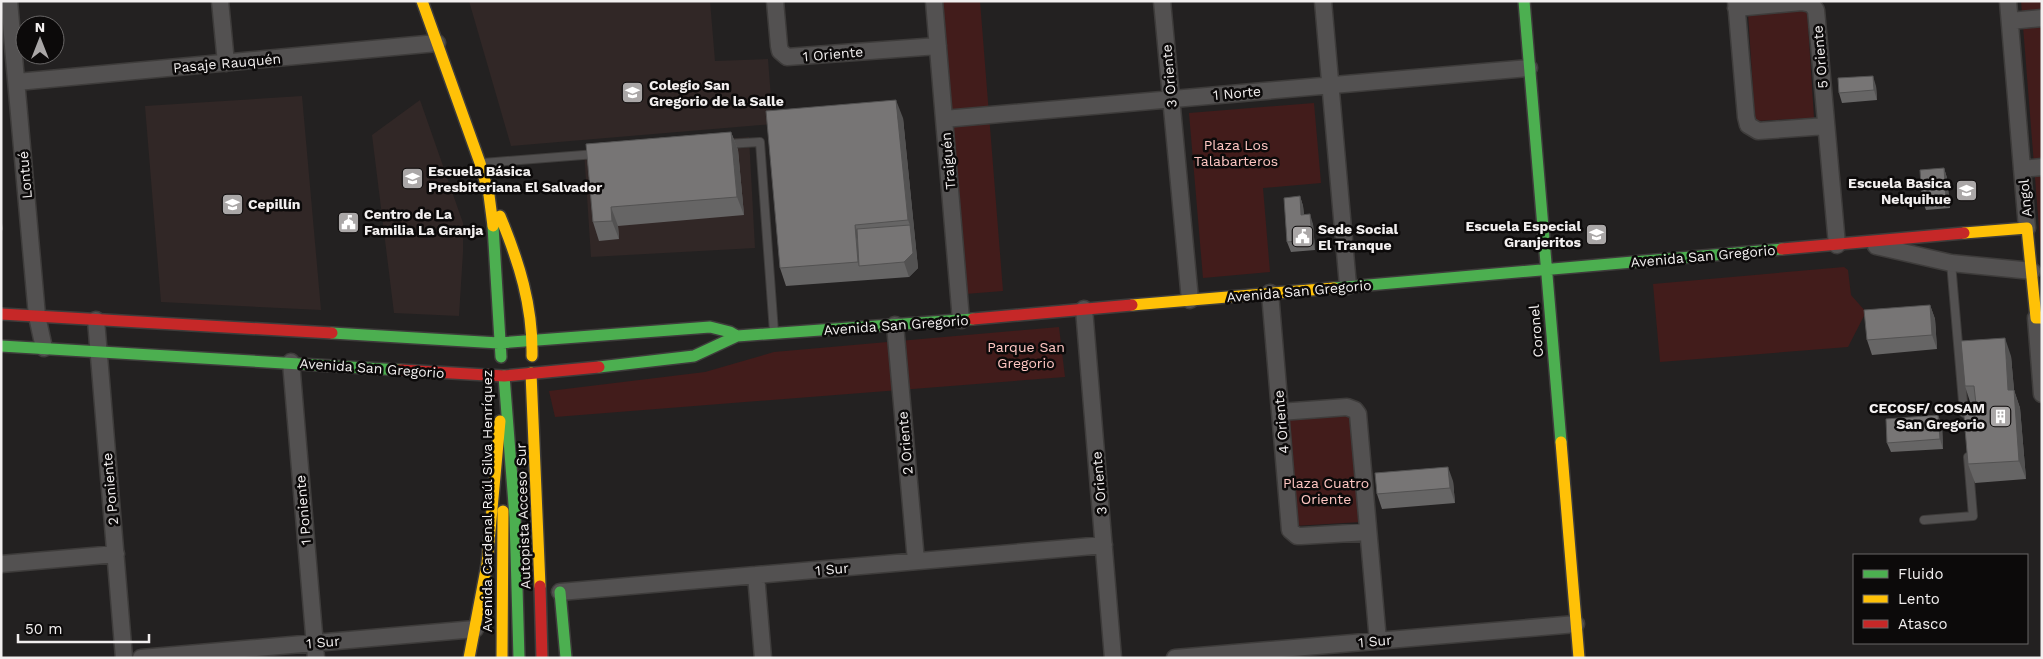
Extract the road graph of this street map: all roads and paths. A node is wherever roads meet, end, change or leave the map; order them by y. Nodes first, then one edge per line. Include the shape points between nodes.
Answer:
1 (9, 1) edge
2 (220, 1) edge
3 (422, 1) edge
4 (775, 1) edge
5 (934, 1) edge
6 (1162, 1) edge
7 (1323, 1) edge
8 (1524, 1) edge
9 (2008, 1) edge
10 (1736, 4) edge
11 (2042, 18) edge
12 (2010, 21) junction
13 (437, 43) junction
14 (938, 46) junction
15 (226, 63) junction
16 (1529, 68) junction
17 (16, 82) junction
18 (1331, 85) junction
19 (1171, 99) junction
20 (944, 119) junction
21 (1826, 126) junction
22 (721, 145) edge
23 (604, 153) edge
24 (480, 163) junction
25 (2042, 167) edge
26 (2022, 169) junction
27 (489, 195) junction
28 (2027, 228) junction
29 (1949, 235) junction
30 (1861, 242) junction
31 (1837, 245) junction
32 (1951, 263) junction
33 (1546, 269) junction
34 (2032, 271) junction
35 (1348, 286) junction
36 (1270, 293) junction
37 (1190, 300) junction
38 (1084, 309) junction
39 (1, 314) edge
40 (37, 316) junction
41 (2039, 318) edge
42 (96, 320) junction
43 (961, 320) junction
44 (895, 325) junction
45 (774, 334) junction
46 (737, 336) junction
47 (533, 340) junction
48 (499, 343) junction
49 (1, 346) edge
50 (44, 348) junction
51 (99, 352) junction
52 (291, 362) junction
53 (532, 373) junction
54 (504, 376) junction
55 (2042, 394) edge
56 (1280, 412) junction
57 (1965, 426) edge
58 (535, 445) junction
59 (1967, 446) edge
60 (549, 512) dead end
61 (1924, 520) dead end
62 (1368, 532) junction
63 (1104, 545) junction
64 (116, 554) junction
65 (916, 561) junction
66 (1, 564) edge
67 (756, 575) junction
68 (560, 588) joint
69 (1576, 624) junction
70 (475, 629) junction
71 (1378, 641) junction
72 (315, 650) edge
73 (1300, 653) edge
74 (124, 658) edge
75 (141, 658) edge
76 (468, 658) edge
77 (502, 658) edge
78 (519, 658) edge
79 (542, 658) edge
80 (566, 658) edge
81 (763, 658) edge
82 (1113, 658) edge
83 (1175, 658) edge
84 (1579, 658) edge

1 - 17 street, Lontué
2 - 15 street
3 - 13 main road, Avenida Cardenal Raúl Silva Henríquez
4 - 14 street, 1 Oriente via 778,46 787,57
5 - 14 street, Traiguén
6 - 19 street, 3 Oriente
7 - 18 street
8 - 16 main road, Coronel
9 - 12 street, Angol
10 - 21 street, 5 Oriente via 1807,2 1814,7
10 - 21 street, 5 Oriente via 1748,125 1758,131
11 - 12 street
12 - 26 street, Angol
13 - 15 street, Pasaje Rauquén
13 - 24 main road, Avenida Cardenal Raúl Silva Henríquez
14 - 20 street, Traiguén
15 - 17 street, Pasaje Rauquén
16 - 18 street, 1 Norte
16 - 33 main road, Coronel
17 - 40 street, Lontué
18 - 19 street, 1 Norte
18 - 35 street
19 - 20 street, 1 Norte
19 - 37 street, 3 Oriente
20 - 43 street, Traiguén
21 - 31 street, 5 Oriente
22 - 45 lane via 760,142
23 - 24 lane
24 - 27 main road, Avenida Cardenal Raúl Silva Henríquez
25 - 26 street
26 - 28 street, Angol
27 - 47 main road, Avenida Cardenal Raúl Silva Henríquez via 509,236 525,282
27 - 48 main road, Avenida Cardenal Raúl Silva Henríquez via 496,246
28 - 29 main road, Avenida San Gregorio
28 - 34 main road, Angol
29 - 30 main road, Avenida San Gregorio
29 - 32 street
30 - 31 main road, Avenida San Gregorio
30 - 32 street, Avenida San Gregorio
31 - 33 main road, Avenida San Gregorio
32 - 34 street, Avenida San Gregorio
32 - 57 lane
33 - 35 main road, Avenida San Gregorio
33 - 69 main road, Coronel
34 - 41 main road, Angol
35 - 36 main road, Avenida San Gregorio
36 - 37 main road, Avenida San Gregorio
36 - 56 street, 4 Oriente
37 - 38 main road, Avenida San Gregorio
38 - 43 main road, Avenida San Gregorio
38 - 63 street, 3 Oriente
39 - 40 main road, Avenida San Gregorio
40 - 42 main road, Avenida San Gregorio
40 - 50 street, Lontué
41 - 55 street, Angol
42 - 48 main road, Avenida San Gregorio
42 - 51 street, 2 Poniente
43 - 44 main road, Avenida San Gregorio
44 - 45 main road, Avenida San Gregorio
44 - 65 street, 2 Oriente
45 - 46 main road, Avenida San Gregorio
46 - 47 main road, Avenida San Gregorio via 710,327
46 - 53 main road, Avenida San Gregorio via 687,358
47 - 48 main road, Avenida San Gregorio
47 - 53 main road, Avenida Cardenal Raúl Silva Henríquez
48 - 54 main road, Avenida Cardenal Raúl Silva Henríquez
49 - 50 main road, Avenida San Gregorio
50 - 51 main road, Avenida San Gregorio
51 - 52 main road, Avenida San Gregorio
51 - 64 street, 2 Poniente
52 - 54 main road, Avenida San Gregorio
52 - 72 street, 1 Poniente
53 - 54 main road, Avenida San Gregorio
53 - 58 main road, Autopista Acceso Sur
54 - 70 main road, Avenida Cardenal Raúl Silva Henríquez via 490,538
54 - 77 main road, Avenida Cardenal Raúl Silva Henríquez
54 - 78 main road, Autopista Acceso Sur via 514,488
56 - 62 street via 1355,410
56 - 62 street, 4 Oriente via 1290,530 1297,536
58 - 60 main road
58 - 79 main road, Autopista Acceso Sur
59 - 61 lane via 1973,516
62 - 71 street
63 - 65 street, 1 Sur
63 - 82 street, 3 Oriente
64 - 66 street
64 - 74 street, 2 Poniente
65 - 67 street, 1 Sur
67 - 68 street, 1 Sur
67 - 81 street
68 - 80 main road
69 - 71 street, 1 Sur
69 - 84 main road, Coronel
70 - 72 street, 1 Sur
70 - 76 main road, Avenida Cardenal Raúl Silva Henríquez
71 - 73 street, 1 Sur
72 - 75 street, 1 Sur
73 - 83 street, 1 Sur

